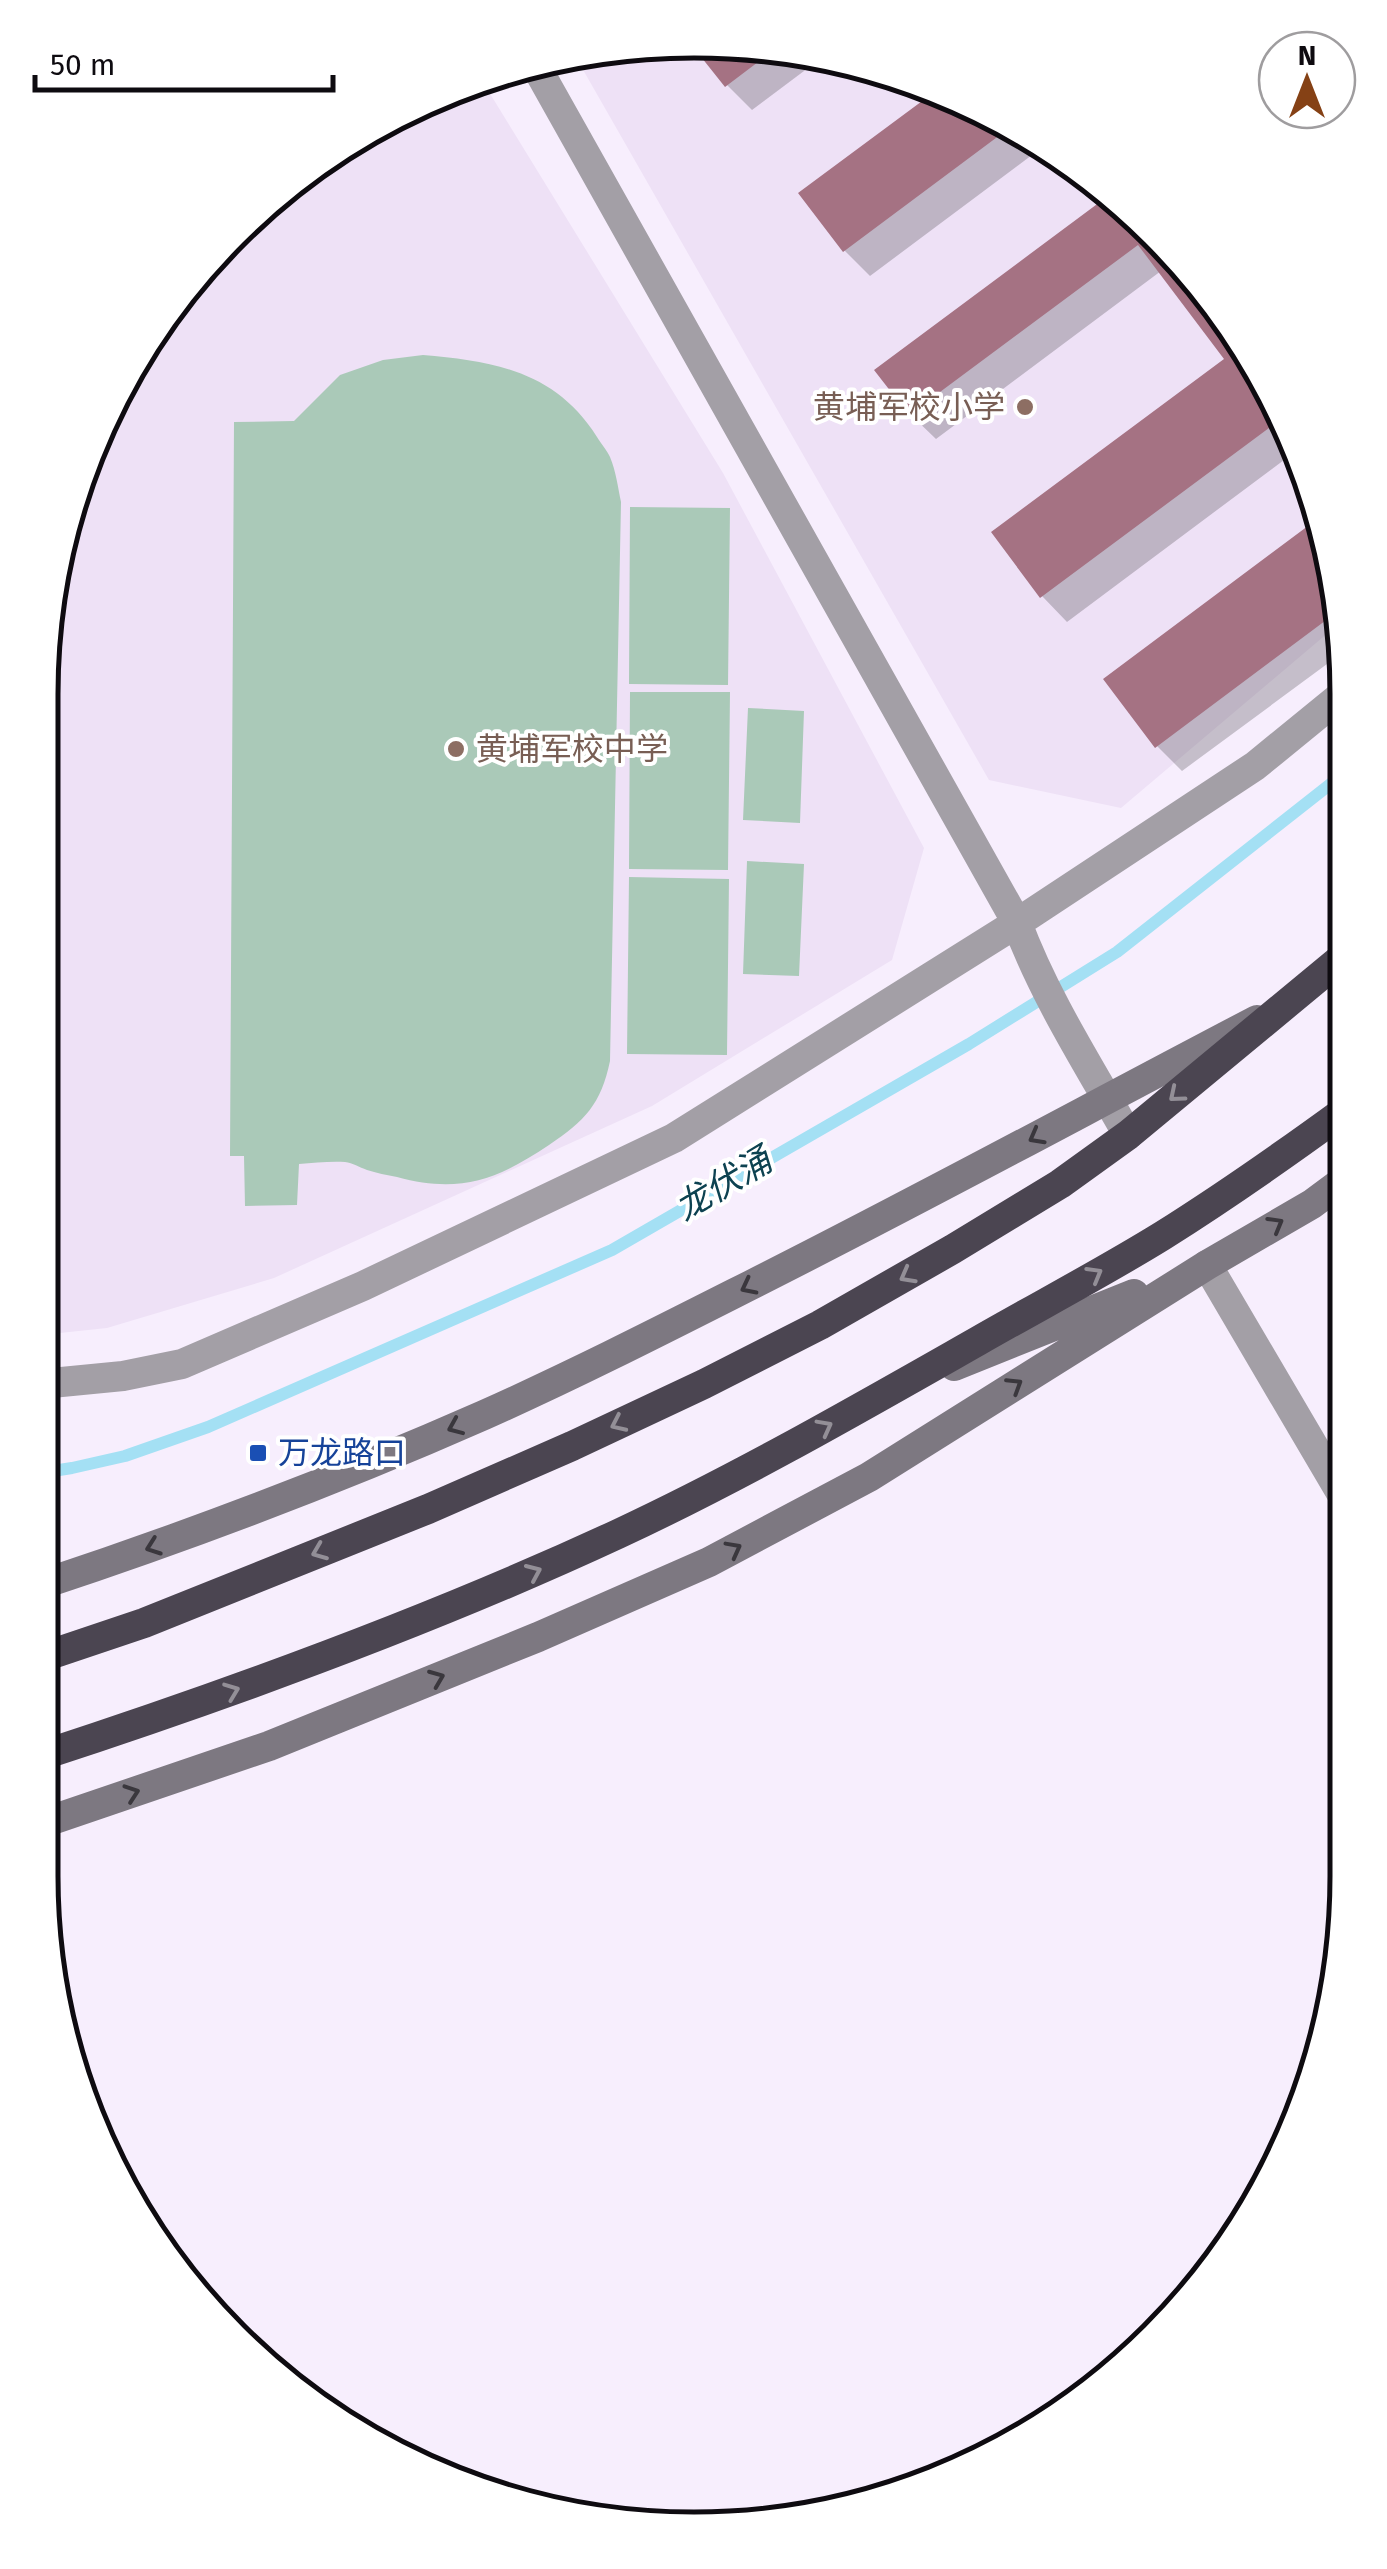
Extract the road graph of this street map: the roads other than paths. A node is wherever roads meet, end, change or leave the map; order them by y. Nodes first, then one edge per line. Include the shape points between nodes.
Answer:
1 (542, 76) edge
2 (1330, 705) edge
3 (1017, 924) junction
4 (1330, 967) edge
5 (1277, 1009) junction
6 (1108, 1098) junction
7 (1330, 1121) edge
8 (1128, 1135) junction
9 (1330, 1191) edge
10 (1207, 1264) junction
11 (58, 1382) edge
12 (888, 1392) junction
13 (1330, 1474) edge
14 (58, 1579) edge
15 (58, 1652) edge
16 (58, 1750) edge
17 (58, 1818) edge

1 - 3 street
2 - 3 street via 1255,766
3 - 6 street
3 - 11 street via 674,1138 182,1364
4 - 5 highway
5 - 6 street
5 -> 8 highway
6 - 8 street
6 -> 14 street via 846,1238 485,1414 222,1521
12 -> 7 highway via 1160,1237
8 -> 15 highway via 953,1249 704,1384 428,1509
10 -> 9 street
10 - 12 street
10 - 13 street
17 -> 10 street via 269,1746 709,1562 869,1477
16 -> 12 highway via 495,1589 621,1532

